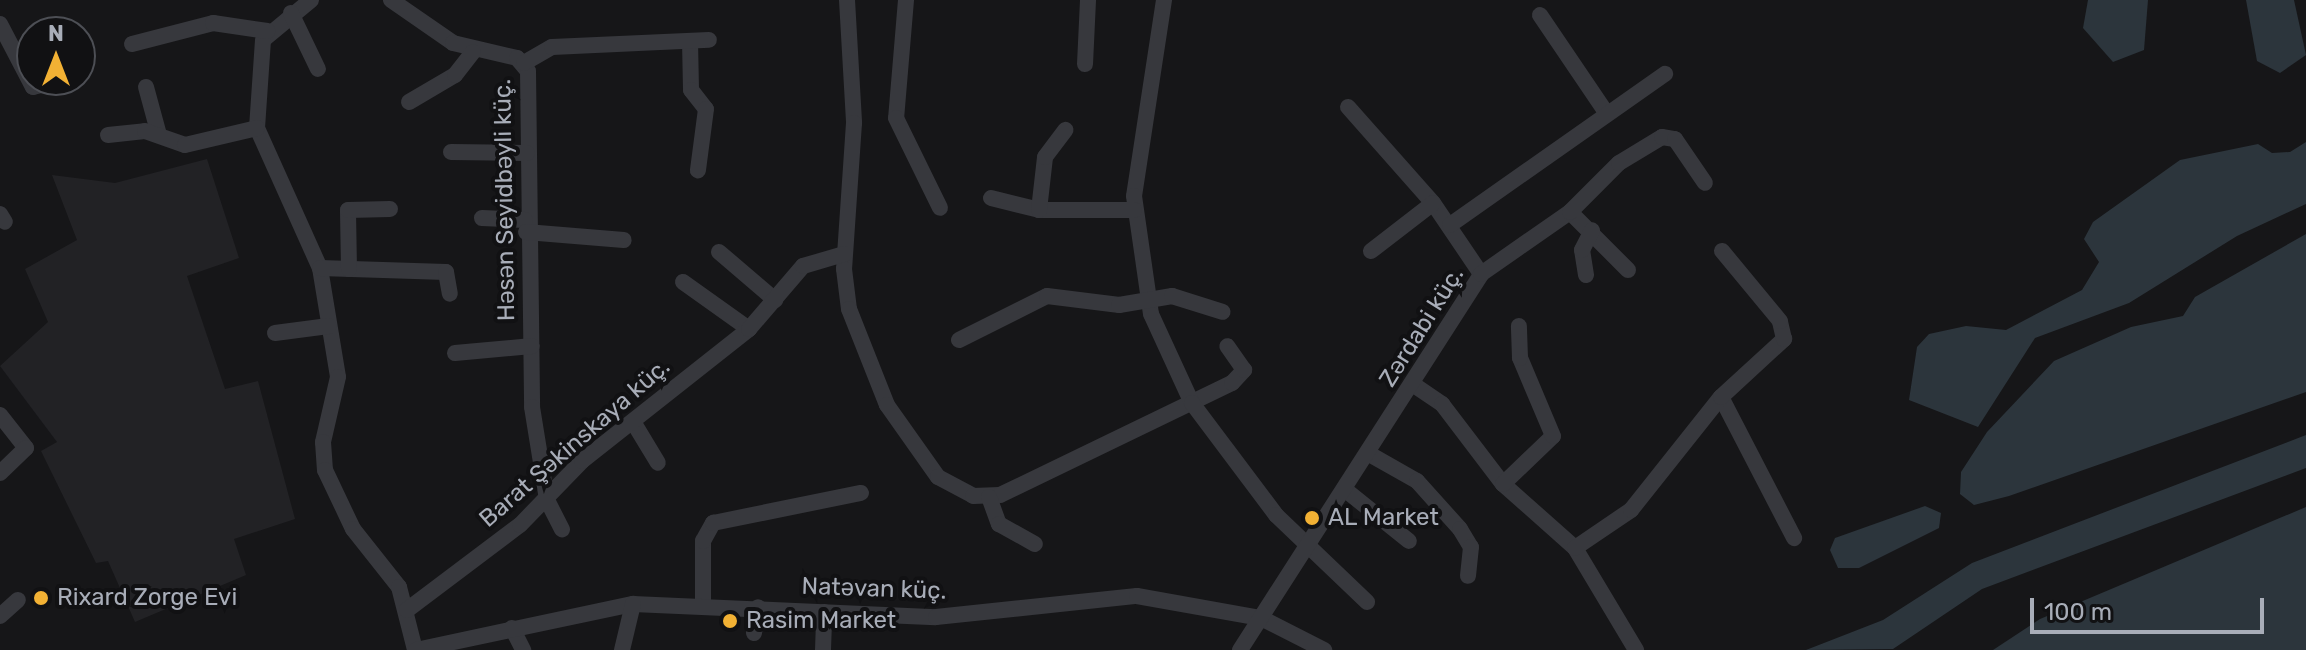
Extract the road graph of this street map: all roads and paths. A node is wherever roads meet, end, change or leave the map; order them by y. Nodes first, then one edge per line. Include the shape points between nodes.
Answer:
1 (311, 0) edge
2 (391, 0) edge
3 (847, 0) edge
4 (906, 0) edge
5 (1088, 0) edge
6 (1164, 0) edge
7 (291, 13) junction
8 (1540, 15) dead end
9 (0, 24) edge
10 (267, 31) junction
11 (709, 40) dead end
12 (690, 41) junction
13 (132, 44) dead end
14 (473, 52) junction
15 (16, 55) edge
16 (524, 63) junction
17 (1085, 64) dead end
18 (318, 69) dead end
19 (1665, 74) dead end
20 (146, 87) dead end
21 (409, 102) dead end
22 (1348, 107) dead end
23 (1605, 111) junction
24 (257, 128) junction
25 (1065, 130) dead end
26 (108, 135) dead end
27 (159, 135) junction
28 (451, 152) dead end
29 (527, 153) junction
30 (698, 170) dead end
31 (1705, 183) dead end
32 (991, 198) dead end
33 (1433, 203) junction
34 (940, 208) dead end
35 (390, 209) dead end
36 (1039, 210) junction
37 (1134, 210) junction
38 (1570, 212) junction
39 (482, 218) dead end
40 (1450, 225) junction
41 (526, 226) junction
42 (1592, 230) junction
43 (624, 240) dead end
44 (1371, 251) dead end
45 (1722, 251) dead end
46 (719, 252) dead end
47 (844, 254) junction
48 (320, 268) junction
49 (349, 269) junction
50 (1628, 270) dead end
51 (1481, 274) junction
52 (1586, 275) dead end
53 (683, 282) dead end
54 (450, 294) dead end
55 (775, 300) junction
56 (1147, 301) junction
57 (1223, 312) dead end
58 (329, 326) junction
59 (1519, 326) dead end
60 (749, 329) junction
61 (275, 333) dead end
62 (959, 340) dead end
63 (532, 346) junction
64 (1227, 346) dead end
65 (455, 353) dead end
66 (1414, 385) junction
67 (1721, 397) junction
68 (1192, 403) junction
69 (0, 415) edge
70 (635, 425) junction
71 (1371, 455) junction
72 (658, 463) dead end
73 (0, 473) edge
74 (1503, 484) junction
75 (1348, 492) junction
76 (861, 493) dead end
77 (989, 497) junction
78 (547, 500) junction
79 (562, 529) dead end
80 (1794, 538) dead end
81 (1409, 541) dead end
82 (1035, 544) dead end
83 (1575, 548) junction
84 (1307, 550) junction
85 (1468, 576) dead end
86 (18, 600) dead end
87 (1367, 602) dead end
88 (703, 603) junction
89 (633, 604) junction
90 (758, 607) junction
91 (407, 610) junction
92 (824, 612) junction
93 (0, 616) edge
94 (1261, 618) junction
95 (512, 628) junction
96 (754, 633) dead end
97 (455, 646) edge
98 (416, 650) edge
99 (523, 650) edge
100 (622, 650) edge
101 (823, 650) edge
102 (1240, 650) edge
103 (1324, 650) edge
104 (1636, 650) edge

1 - 7 street
2 - 14 street, Həsən Seyidbəyli küç. via 416,22
3 - 47 street via 854,123
4 - 34 street via 896,118
5 - 17 street
6 - 37 street
7 - 10 street
7 - 18 street
8 - 23 street
9 - 15 street
10 - 13 street via 213,23
10 - 24 street
11 - 12 street
12 - 16 street via 552,47
12 - 30 street via 691,90 706,109
14 - 16 street, Həsən Seyidbəyli küç.
14 - 21 street via 455,75
16 - 29 street, Həsən Seyidbəyli küç.
19 - 23 street
20 - 27 street
22 - 33 street
23 - 40 street
24 - 27 street via 185,145
24 - 48 street
25 - 36 street via 1045,157
26 - 27 street
28 - 29 street
29 - 41 street, Həsən Seyidbəyli küç.
31 - 38 street, Zərdabi küç. via 1669,136 1619,163
32 - 36 street
33 - 40 street
33 - 44 street
35 - 49 street via 348,210
36 - 37 street
37 - 56 street
38 - 42 street
38 - 51 street, Zərdabi küç.
39 - 41 street
40 - 51 street
41 - 43 street
41 - 63 street, Həsən Seyidbəyli küç.
42 - 50 street
42 - 52 street via 1582,250
45 - 67 street via 1785,330 1784,339
46 - 55 street
47 - 55 street, Barat Şəkinskaya küç. via 803,266
47 - 77 street via 859,345 887,405 938,477
48 - 49 street
48 - 58 street
49 - 54 street via 446,272
51 - 66 street, Zərdabi küç.
53 - 60 street
55 - 60 street, Barat Şəkinskaya küç.
56 - 57 street via 1172,296
56 - 62 street via 1047,296
56 - 68 street
58 - 61 street
58 - 91 street via 338,377 323,442 325,470 353,529 388,567
59 - 74 street via 1520,358 1553,436
60 - 70 street, Barat Şəkinskaya küç. via 659,396
63 - 65 street
63 - 78 street, Həsən Seyidbəyli küç. via 532,407
64 - 68 street via 1241,376
66 - 71 street, Zərdabi küç.
66 - 74 street via 1442,404
67 - 80 street
67 - 83 street via 1631,510
68 - 77 street
68 - 84 street
69 - 73 street via 26,448
70 - 72 street
70 - 78 street, Barat Şəkinskaya küç. via 582,461
71 - 75 street, Zərdabi küç.
71 - 85 street via 1417,481 1460,529 1471,547
74 - 83 street
75 - 81 street
75 - 84 street, Zərdabi küç.
76 - 88 street via 713,523 703,541
77 - 82 street via 992,517
78 - 79 street, Həsən Seyidbəyli küç.
78 - 91 street, Barat Şəkinskaya küç.
83 - 104 street
84 - 87 street
84 - 94 street, Zərdabi küç.
86 - 93 street
88 - 89 street, Natəvan küç.
88 - 90 street, Natəvan küç.
89 - 95 street, Natəvan küç.
89 - 100 street
90 - 92 street, Natəvan küç.
90 - 96 street
91 - 98 street
92 - 94 street, Natəvan küç. via 977,616 1137,596
92 - 101 street
94 - 102 street, Zərdabi küç.
94 - 103 street, Natəvan küç.
95 - 97 street, Natəvan küç.
95 - 99 street
97 - 98 street, Natəvan küç.

